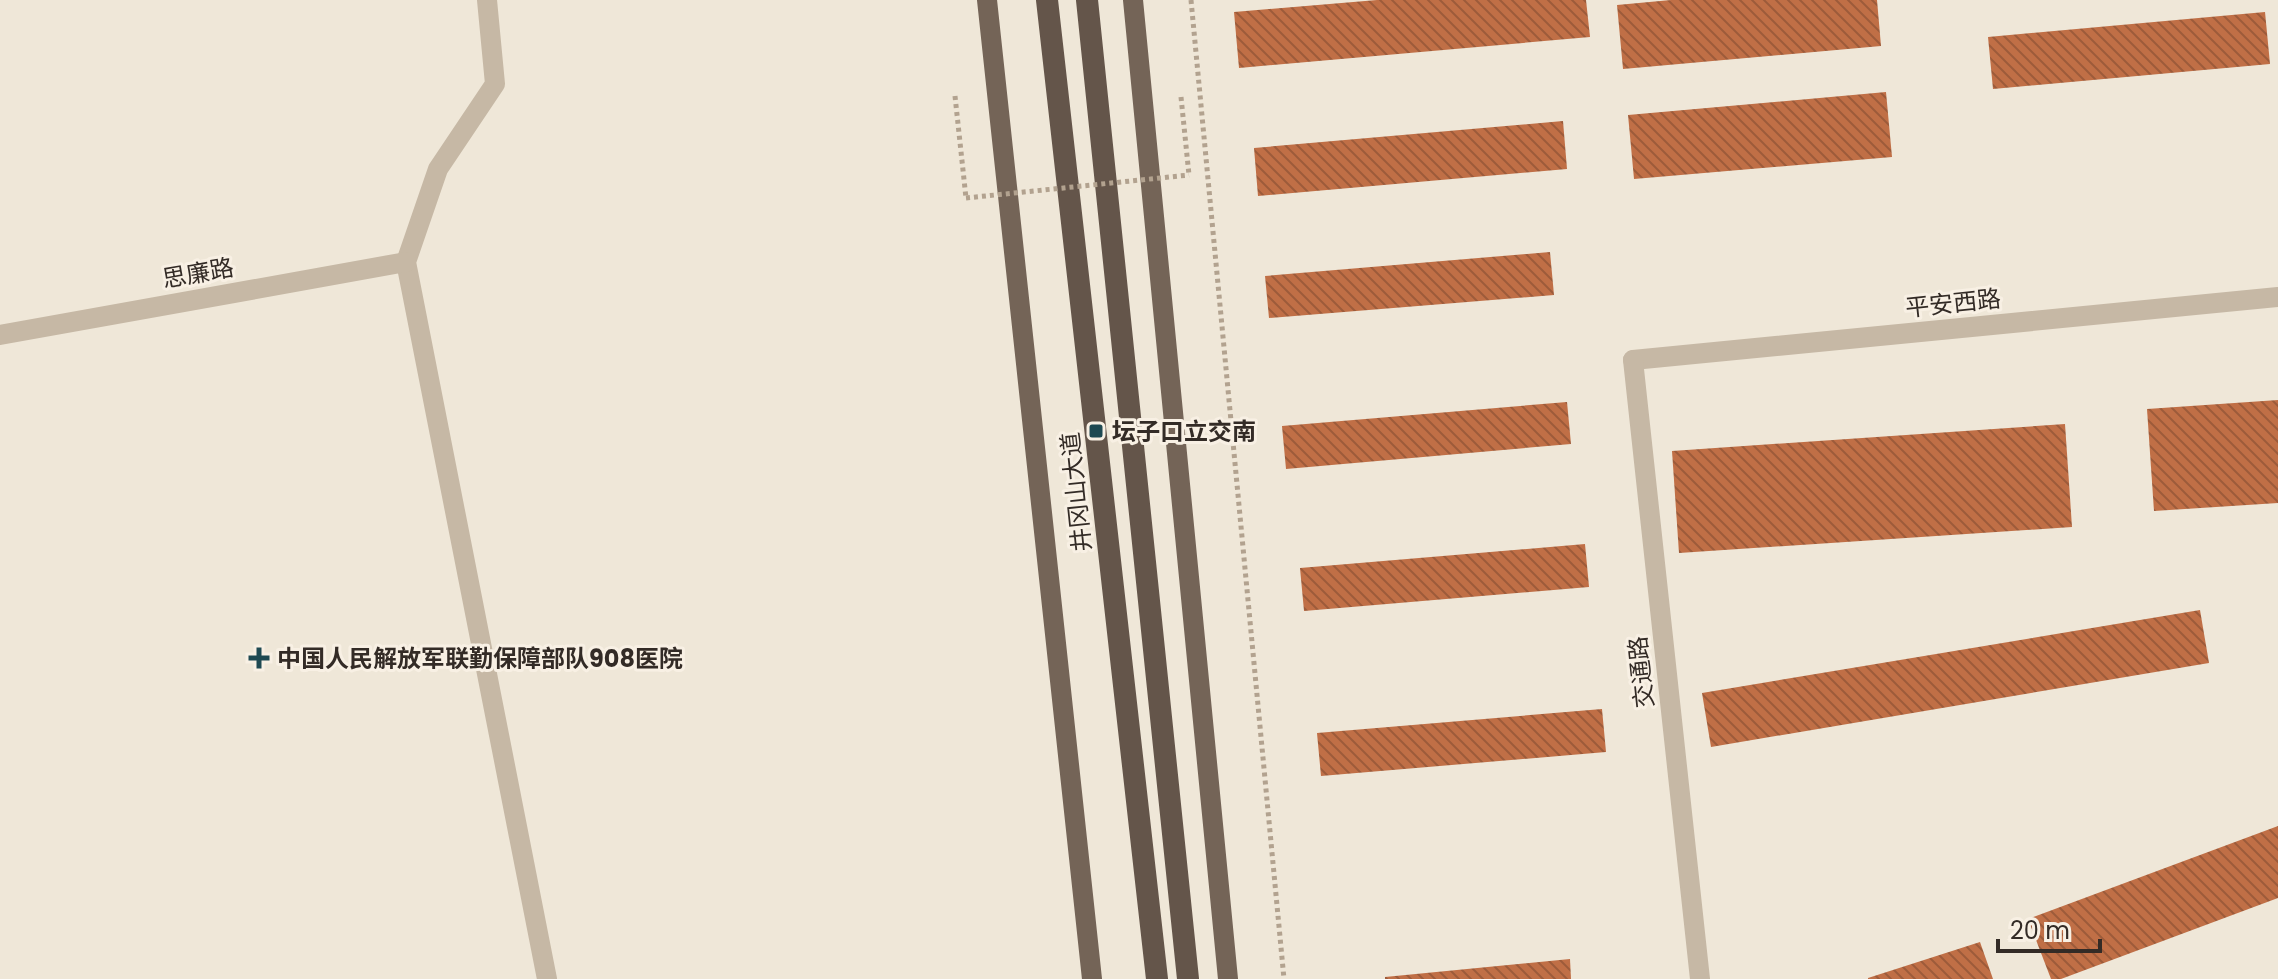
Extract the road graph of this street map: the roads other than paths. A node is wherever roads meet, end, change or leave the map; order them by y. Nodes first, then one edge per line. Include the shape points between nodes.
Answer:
1 (487, 0) edge
2 (987, 0) edge
3 (1047, 0) edge
4 (1087, 0) edge
5 (1133, 0) edge
6 (406, 262) junction
7 (2278, 297) edge
8 (0, 335) edge
9 (1633, 360) joint
10 (547, 979) edge
11 (1092, 979) edge
12 (1157, 979) edge
13 (1188, 979) edge
14 (1228, 979) edge
15 (1700, 979) edge

1 - 6 street via 495,84 438,169
2 - 11 main road
3 - 12 highway, 井冈山大道
4 - 13 highway
5 - 14 main road
6 - 8 street, 思廉路
6 - 10 street
7 - 9 street, 平安西路
9 - 15 street, 交通路

